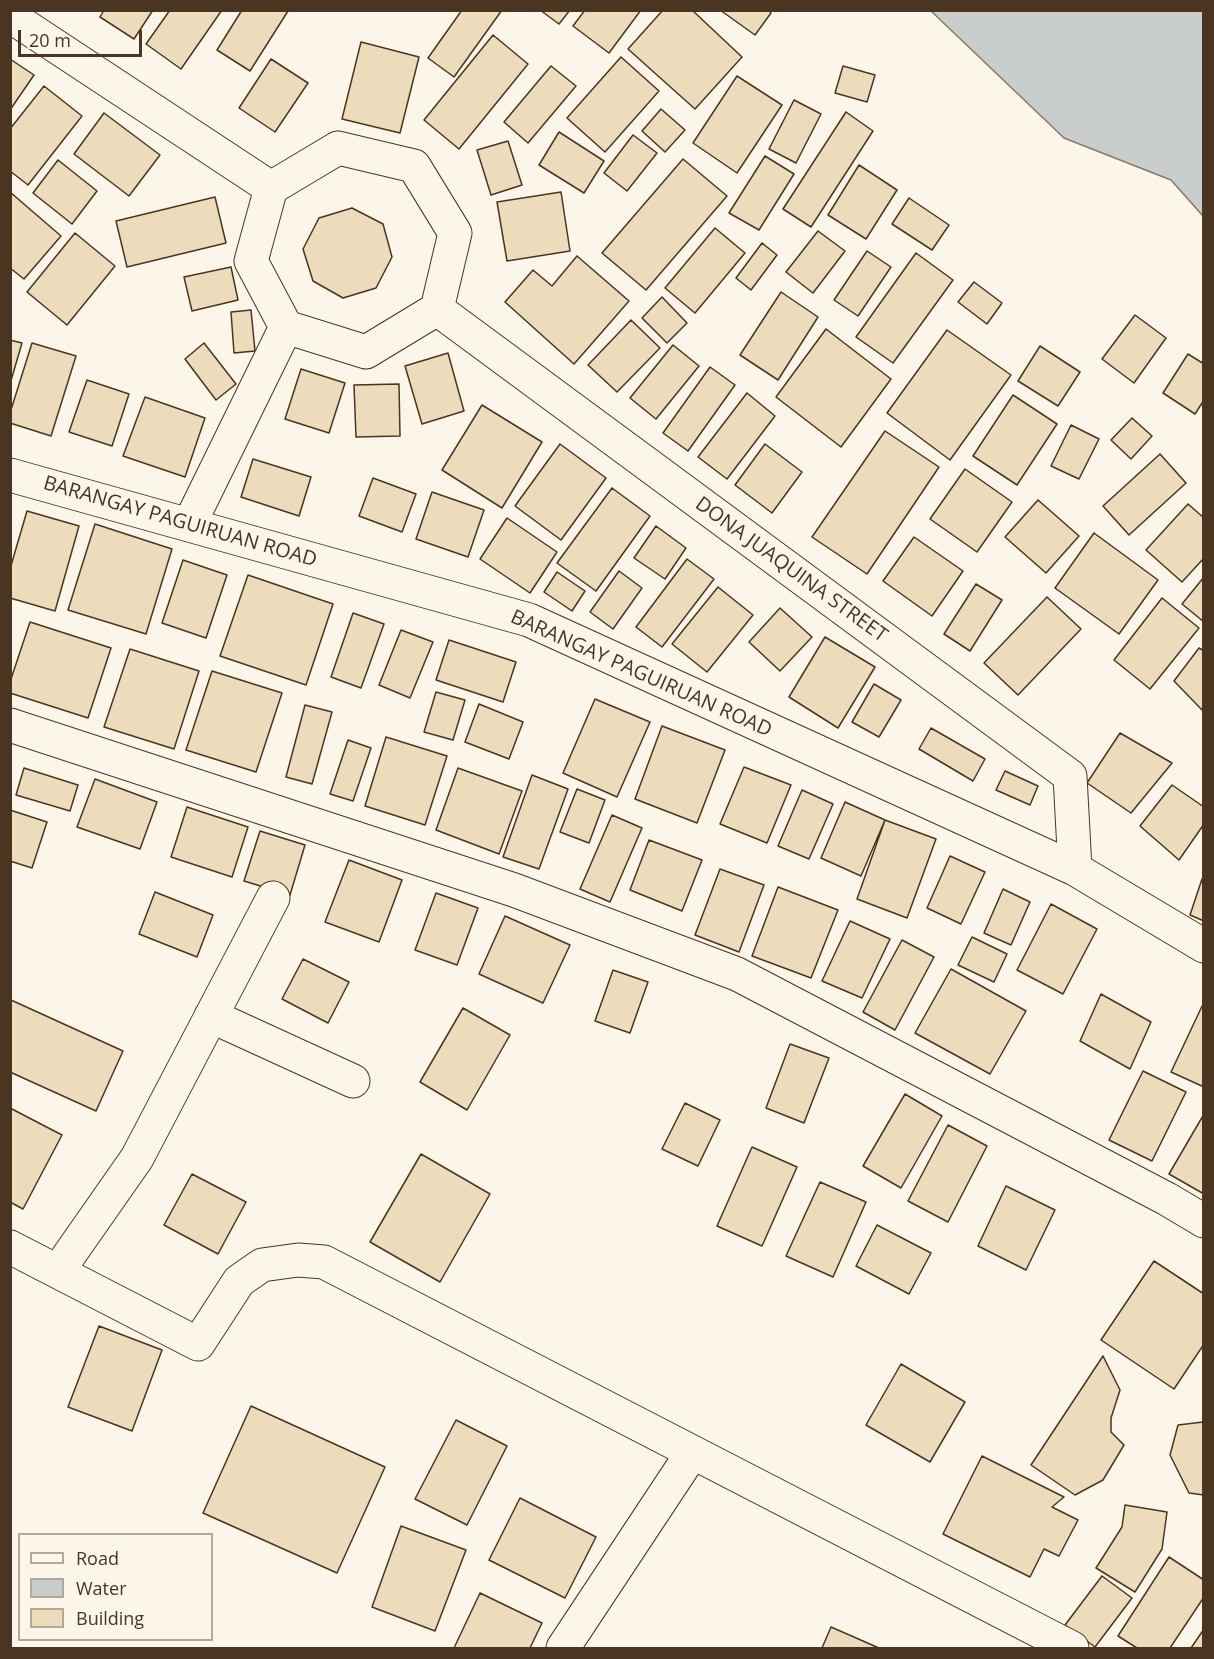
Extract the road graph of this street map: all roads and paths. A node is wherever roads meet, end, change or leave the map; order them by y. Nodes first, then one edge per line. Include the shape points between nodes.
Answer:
1 (10, 16) edge
2 (271, 188) junction
3 (437, 309) junction
4 (286, 327) junction
5 (10, 475) edge
6 (189, 525) junction
7 (10, 725) edge
8 (1075, 869) junction
9 (273, 898) dead end
10 (1203, 946) edge
11 (211, 1017) junction
12 (353, 1081) dead end
13 (1203, 1221) edge
14 (10, 1247) edge
15 (58, 1272) junction
16 (692, 1453) junction
17 (563, 1648) edge
18 (1072, 1648) edge

1 - 2 street
2 - 3 street via 338,148 414,166 455,233
2 - 4 street via 251,261
3 - 4 street via 366,352
3 - 8 street, DONA JUAQUINA STREET via 1070,776
4 - 6 street
5 - 6 street, BARANGAY PAGUIRUAN ROAD
6 - 8 street, BARANGAY PAGUIRUAN ROAD via 529,620
7 - 13 street via 514,890 737,974
8 - 10 street, BARANGAY PAGUIRUAN ROAD
9 - 11 street
11 - 12 street
11 - 15 street via 137,1158
14 - 15 street
15 - 16 street via 198,1344 239,1281 262,1265 298,1260 324,1262
16 - 17 street
16 - 18 street

